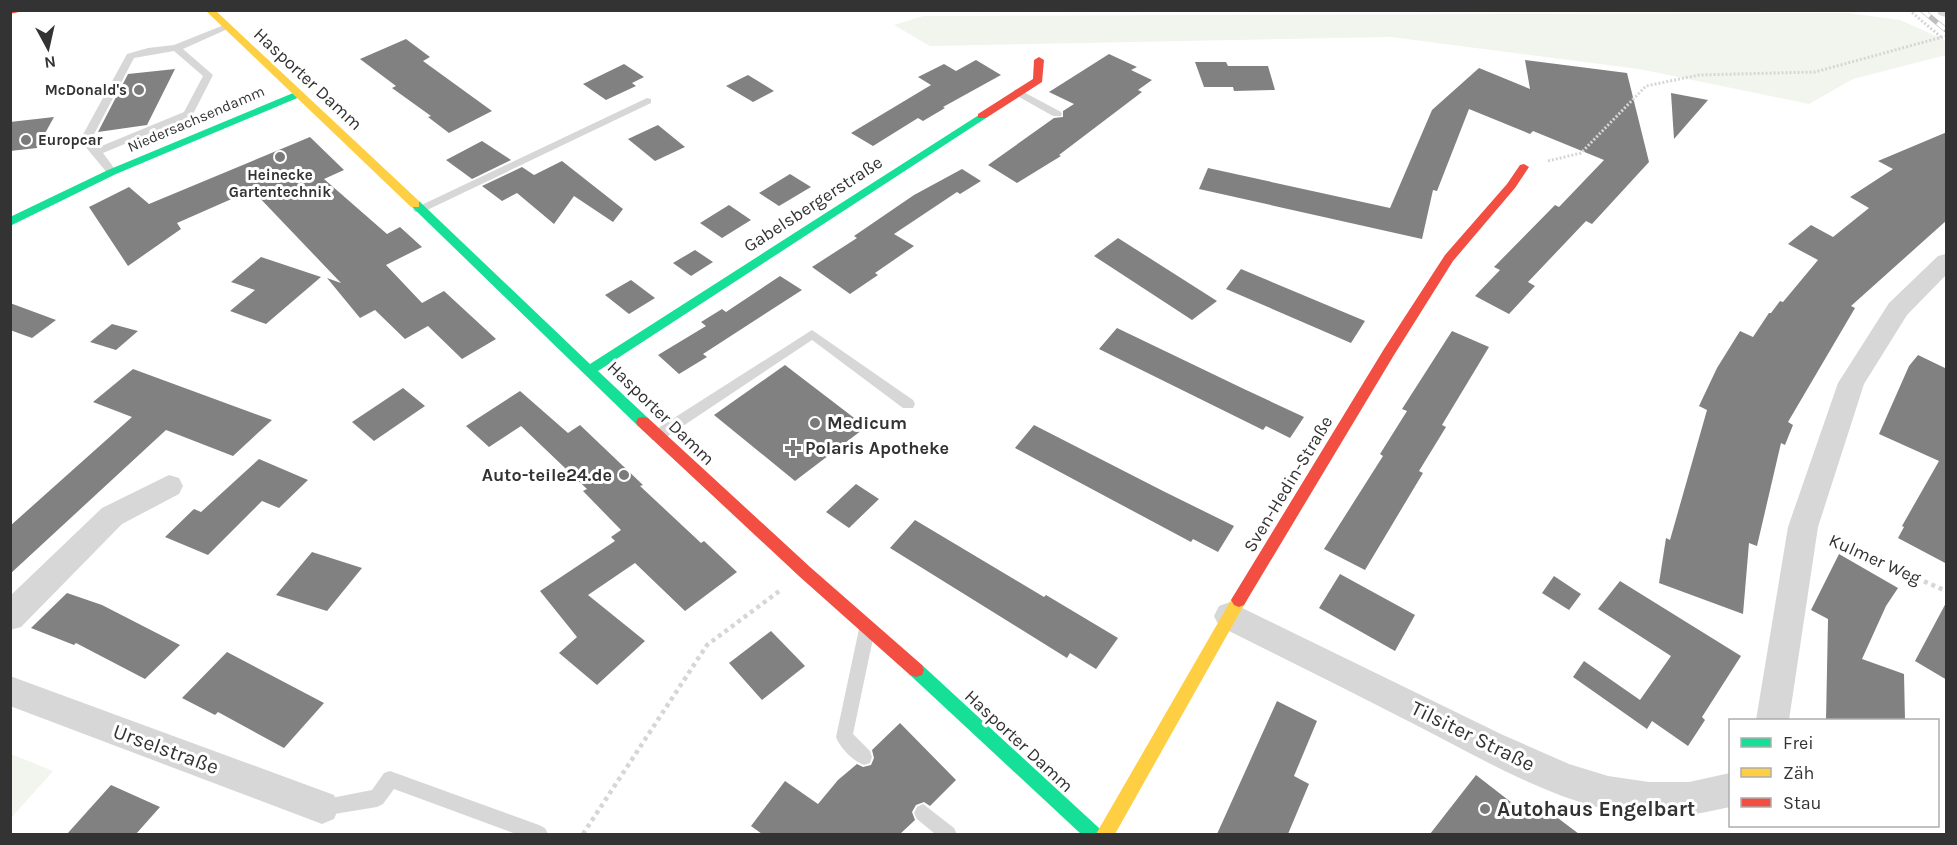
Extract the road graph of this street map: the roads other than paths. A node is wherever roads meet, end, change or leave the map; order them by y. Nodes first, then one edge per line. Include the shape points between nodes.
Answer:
1 (24, 10) edge
2 (209, 10) edge
3 (10, 11) edge
4 (227, 27) junction
5 (177, 48) junction
6 (1039, 60) dead end
7 (1018, 92) junction
8 (298, 94) junction
9 (647, 101) dead end
10 (1058, 114) dead end
11 (97, 152) junction
12 (1524, 167) road end
13 (112, 172) junction
14 (419, 209) junction
15 (10, 222) edge
16 (1947, 262) edge
17 (590, 370) junction
18 (908, 404) dead end
19 (657, 436) junction
20 (169, 486) dead end
21 (1230, 616) junction
22 (10, 617) edge
23 (868, 627) junction
24 (10, 691) edge
25 (1772, 719) edge
26 (864, 758) dead end
27 (1729, 791) edge
28 (322, 807) joint
29 (923, 813) dead end
30 (539, 834) edge
31 (948, 834) edge
32 (1094, 834) edge
33 (1105, 834) edge

1 - 3 main road
2 - 4 main road, Hasporter Damm
4 - 5 lane
4 - 8 main road, Hasporter Damm
5 - 11 lane via 130,56 85,140
5 - 11 lane via 208,75 188,114
6 - 7 main road, Gabelsbergerstraße via 1038,80
7 - 10 lane
7 - 17 main road, Gabelsbergerstraße
8 - 13 main road, Niedersachsendamm
8 - 14 main road, Hasporter Damm
9 - 14 lane
11 - 13 lane
12 - 21 main road, Sven-Hedin-Straße via 1449,258
13 - 15 main road, Niedersachsendamm
14 - 17 main road, Hasporter Damm
16 - 25 street via 1899,309 1851,383 1803,527
17 - 19 main road, Hasporter Damm
18 - 19 lane via 813,334
19 - 23 main road, Hasporter Damm
20 - 22 street via 112,516
21 - 27 street, Tilsiter Straße via 1567,782 1633,797 1675,801 1708,798
21 - 33 main road, Sven-Hedin-Straße
23 - 26 lane via 844,737
23 - 32 main road, Hasporter Damm
24 - 28 street, Urselstraße
28 - 30 lane via 377,798 390,779
29 - 31 lane

